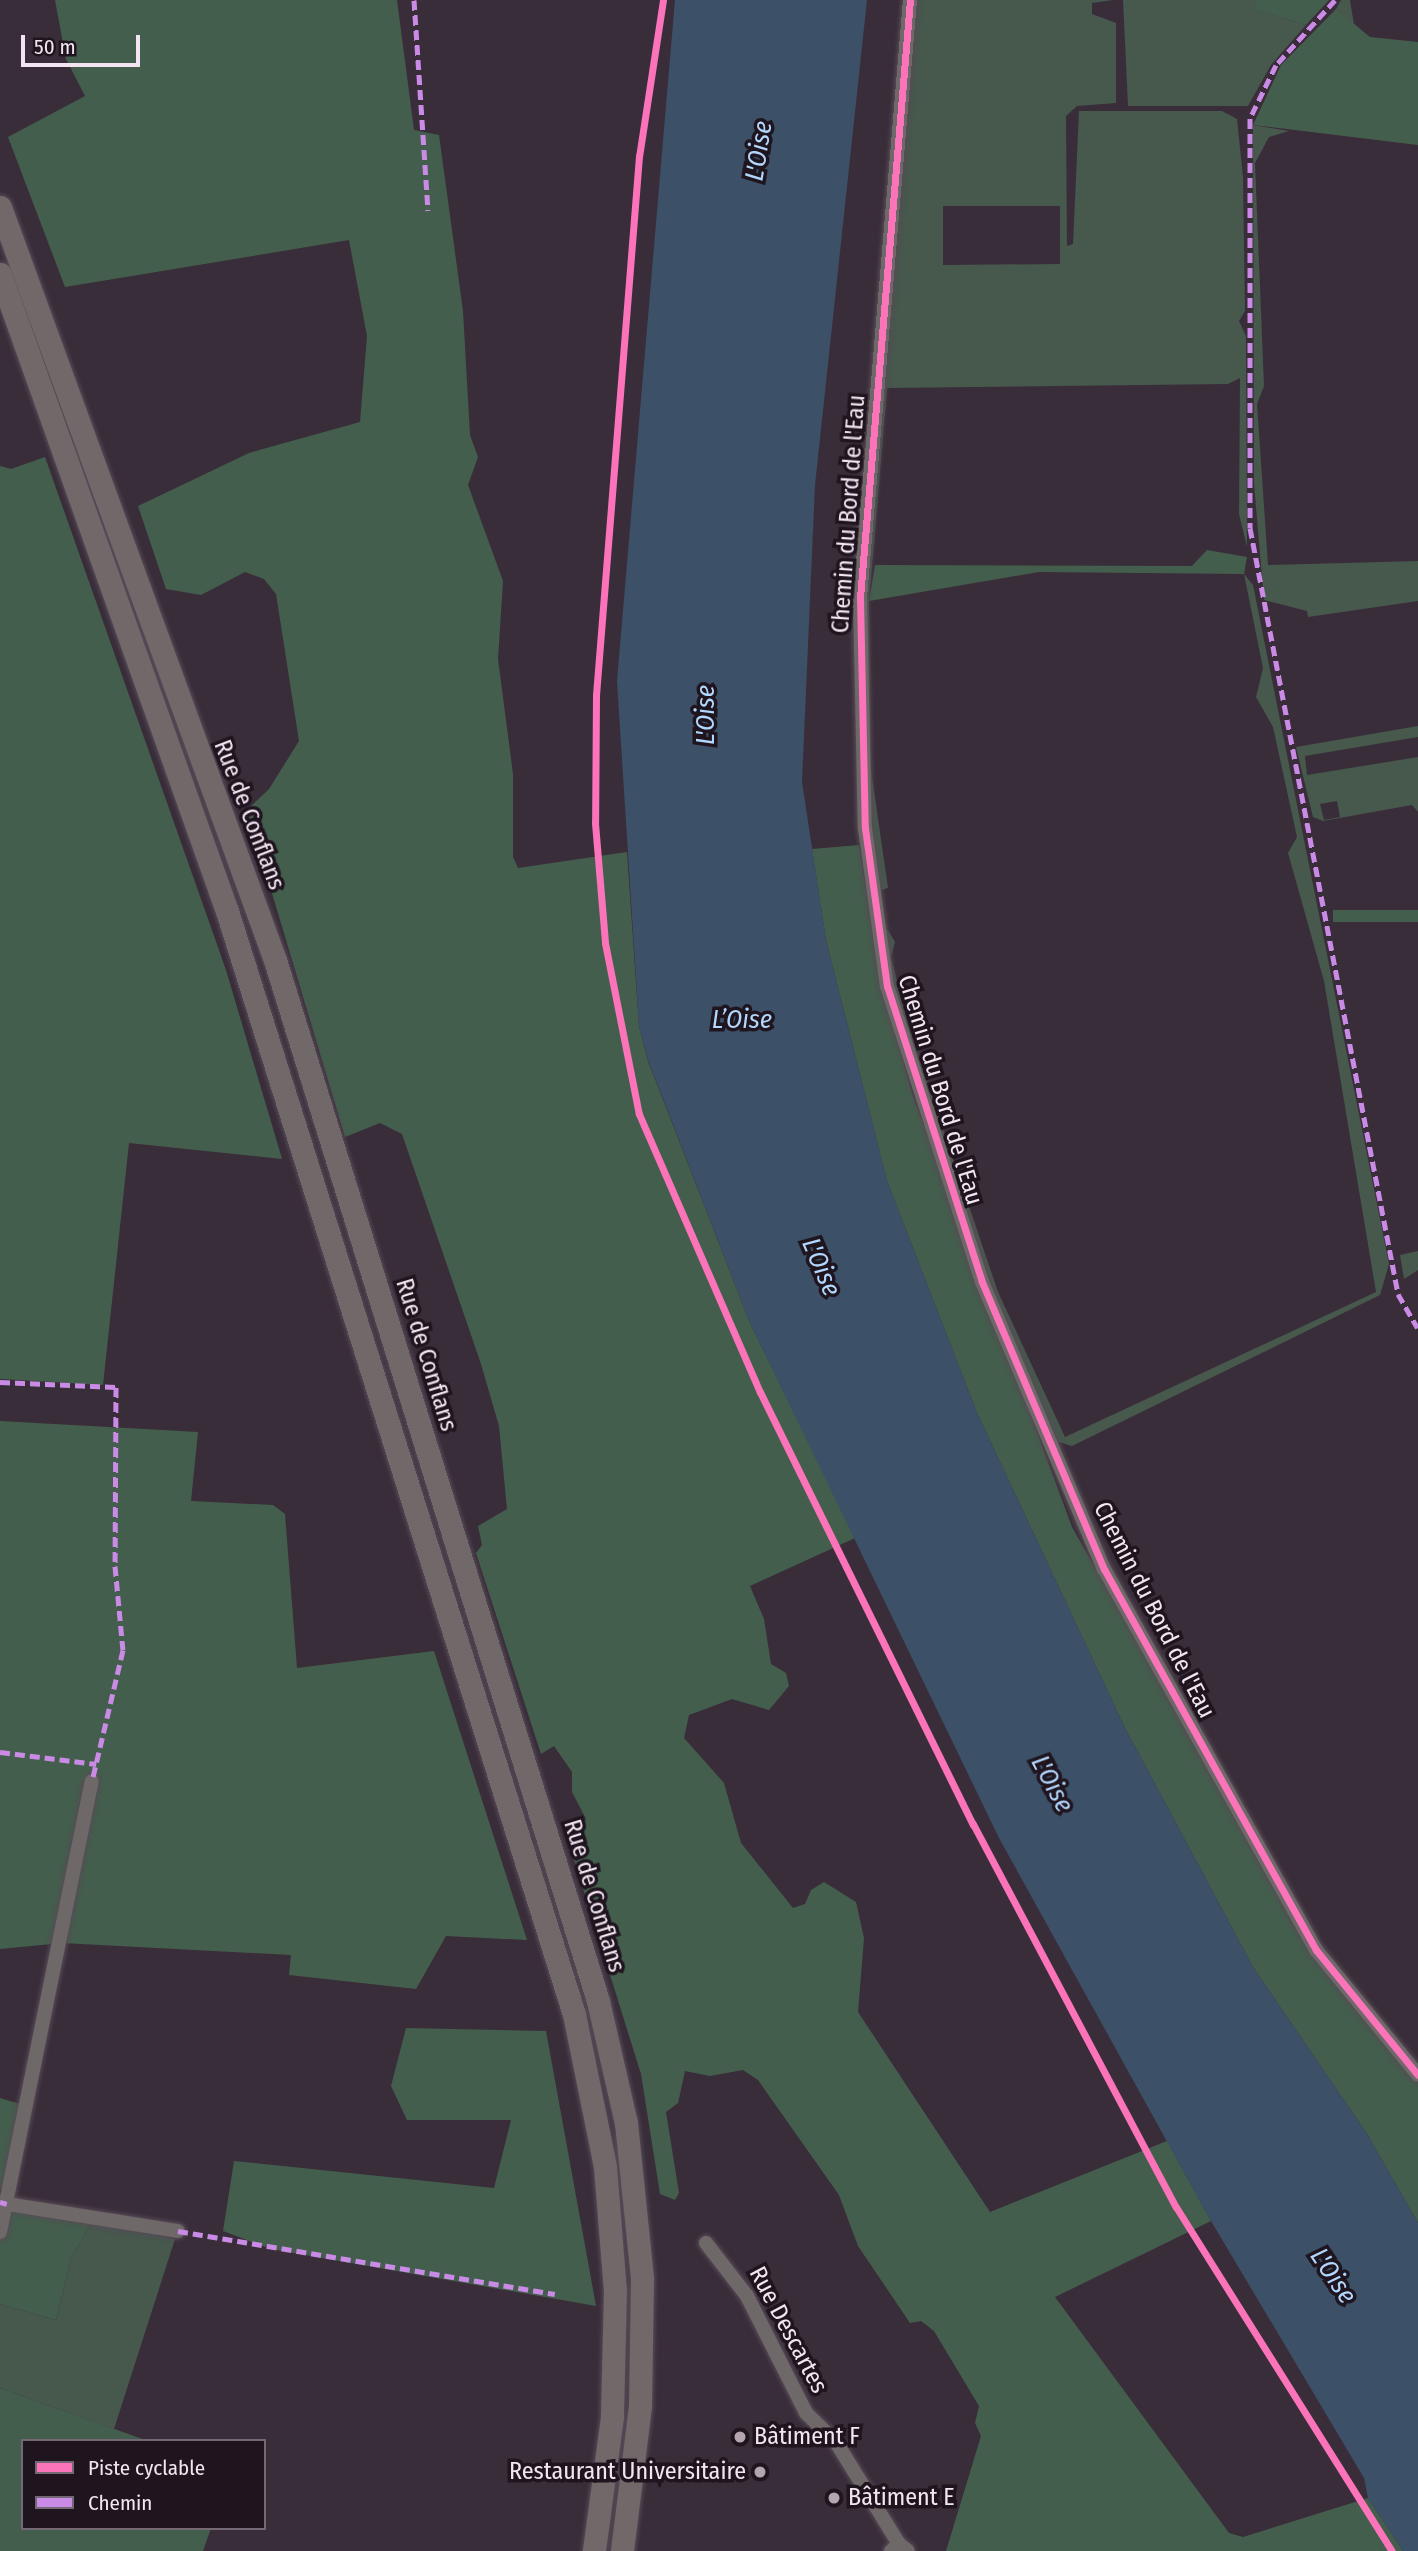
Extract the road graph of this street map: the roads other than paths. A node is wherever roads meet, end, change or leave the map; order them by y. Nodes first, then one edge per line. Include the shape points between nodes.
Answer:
1 (910, 0) edge
2 (0, 207) edge
3 (0, 274) edge
4 (92, 1781) dead end
5 (1418, 2075) edge
6 (7, 2204) junction
7 (178, 2231) dead end
8 (0, 2232) edge
9 (706, 2243) dead end
10 (899, 2549) edge
11 (594, 2551) edge
12 (622, 2551) edge

1 - 5 street, Chemin du Bord de l'Eau via 860,598 865,828 887,986 982,1282 1104,1570 1317,1950
2 - 12 main road, Rue de Conflans via 275,960 598,2001 626,2123 641,2258 640,2406
3 - 11 main road via 227,911 574,2014 603,2156 615,2291 610,2438
4 - 6 street
6 - 7 street
6 - 8 street
9 - 10 street, Rue Descartes via 747,2296 806,2413 836,2442

